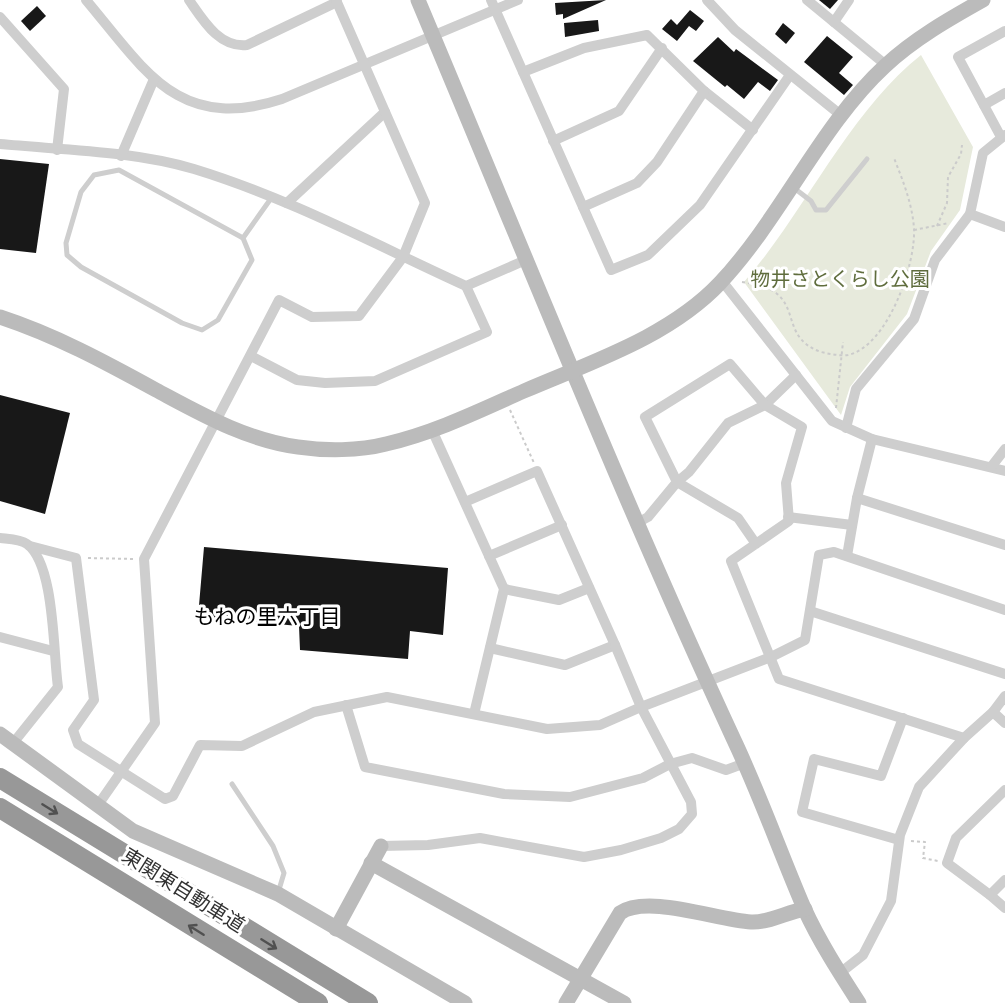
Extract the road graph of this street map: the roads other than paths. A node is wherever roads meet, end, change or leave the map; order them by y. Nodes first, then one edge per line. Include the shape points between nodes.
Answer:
1 (86, 0) edge
2 (189, 0) edge
3 (418, 0) edge
4 (518, 0) edge
5 (707, 0) edge
6 (807, 0) edge
7 (849, 0) edge
8 (983, 0) edge
9 (337, 1) edge
10 (493, 4) edge
11 (0, 17) edge
12 (834, 22) junction
13 (1005, 31) edge
14 (432, 35) junction
15 (662, 48) junction
16 (886, 64) junction
17 (364, 66) junction
18 (523, 72) junction
19 (790, 75) junction
20 (154, 80) junction
21 (704, 91) junction
22 (1005, 93) edge
23 (984, 105) junction
24 (385, 112) junction
25 (842, 116) junction
26 (753, 129) junction
27 (1003, 136) edge
28 (553, 141) junction
29 (0, 144) edge
30 (57, 150) junction
31 (121, 156) junction
32 (867, 159) dead end
33 (792, 187) junction
34 (273, 196) junction
35 (288, 202) junction
36 (583, 207) junction
37 (968, 216) junction
38 (1005, 228) edge
39 (243, 238) junction
40 (403, 257) junction
41 (528, 259) junction
42 (722, 281) junction
43 (466, 286) junction
44 (0, 317) edge
45 (251, 356) junction
46 (571, 371) junction
47 (796, 375) junction
48 (765, 405) junction
49 (217, 423) junction
50 (846, 428) junction
51 (432, 430) junction
52 (872, 439) junction
53 (1005, 449) edge
54 (991, 467) junction
55 (1005, 471) edge
56 (677, 482) junction
57 (857, 498) junction
58 (465, 502) junction
59 (788, 517) junction
60 (639, 522) junction
61 (562, 525) junction
62 (852, 525) junction
63 (0, 538) edge
64 (756, 544) junction
65 (1005, 545) edge
66 (30, 546) junction
67 (489, 556) junction
68 (847, 556) junction
69 (589, 588) junction
70 (504, 589) junction
71 (1005, 610) edge
72 (810, 611) junction
73 (0, 637) edge
74 (615, 645) junction
75 (490, 648) junction
76 (53, 651) junction
77 (771, 657) junction
78 (1005, 674) edge
79 (707, 682) junction
80 (1005, 696) edge
81 (346, 705) junction
82 (641, 707) junction
83 (993, 712) junction
84 (474, 714) junction
85 (903, 718) junction
86 (1005, 723) edge
87 (0, 734) edge
88 (964, 738) junction
89 (14, 742) junction
90 (745, 763) junction
91 (670, 764) junction
92 (120, 771) junction
93 (0, 778) edge
94 (232, 784) dead end
95 (1005, 790) edge
96 (98, 806) junction
97 (0, 808) edge
98 (899, 840) junction
99 (381, 846) joint
100 (370, 863) junction
101 (1005, 880) edge
102 (278, 894) junction
103 (990, 895) junction
104 (1005, 908) edge
105 (805, 909) junction
106 (336, 928) junction
107 (840, 973) junction
108 (579, 978) junction
109 (318, 1003) edge
110 (368, 1003) edge
111 (465, 1003) edge
112 (566, 1003) edge
113 (624, 1003) edge
114 (859, 1003) edge

1 - 20 street
2 - 9 street via 214,34 237,46 247,45
3 - 14 street
4 - 10 street
5 - 19 street via 735,30
6 - 12 street
7 - 12 street
8 - 16 street via 928,32
9 - 17 street
10 - 14 street
10 - 18 street
11 - 30 street via 64,89
12 - 16 street
13 - 23 street via 958,57
14 - 17 street
14 - 41 street
15 - 18 street via 641,34 584,48
15 - 21 street
15 - 28 street via 619,111
16 - 25 street
17 - 20 street via 282,99 247,108 202,106
17 - 24 street
18 - 28 street
19 - 25 street
19 - 26 street
20 - 31 street
21 - 26 street
21 - 36 street via 657,162 637,183
22 - 23 street
23 - 27 street
24 - 35 street
24 - 40 street via 425,203
25 - 33 street
26 - 36 street via 700,206 644,257 611,270
27 - 37 street via 983,153
28 - 36 street
29 - 30 street
30 - 31 street
31 - 34 street via 192,169
32 - 33 lane via 826,210 816,210 811,201
33 - 42 street
34 - 35 street
34 - 39 lane
35 - 40 street
37 - 38 street
37 - 50 street via 935,260 914,319 856,389
39 - 39 lane via 252,260 218,321 202,330 182,324 81,267 68,255 66,243 81,192 94,175 118,170
40 - 43 street
40 - 45 street via 359,316 312,317 279,300
41 - 43 street
41 - 46 street
42 - 46 street via 656,332
42 - 47 street
43 - 45 street via 487,332 375,381 325,384 297,380
44 - 49 street via 66,342
45 - 49 street
46 - 51 street
46 - 60 street
47 - 48 street
47 - 50 street via 832,421
48 - 56 street via 728,423
48 - 56 street via 730,364 645,417
48 - 59 street via 802,427 786,483
49 - 51 street via 297,447 333,449 382,445
49 - 92 street via 144,559 155,723
50 - 52 street
51 - 58 street
52 - 54 street
52 - 57 street
53 - 54 street
54 - 55 street
56 - 60 street via 648,517
56 - 64 street via 738,518
57 - 62 street
57 - 65 street
58 - 61 street via 537,471
58 - 67 street
59 - 62 street
59 - 64 street via 789,521
60 - 79 street
61 - 67 street
61 - 69 street
62 - 68 street
63 - 66 street
64 - 77 street via 731,561
66 - 76 street via 45,572 51,596
66 - 92 street via 76,558 94,700 73,730 78,744
67 - 70 street
68 - 71 street
68 - 72 street via 834,552 819,555
69 - 70 street via 559,600
69 - 74 street
70 - 75 street
72 - 77 street via 805,640
72 - 78 street
73 - 76 street
74 - 75 street via 565,665
74 - 82 street
75 - 84 street
76 - 89 street via 58,687
77 - 79 street
77 - 85 street via 779,679
79 - 82 street
79 - 90 street
80 - 83 street
81 - 84 street via 387,697
81 - 91 street via 365,767 504,794 570,797 643,778
81 - 92 street via 314,712 242,746 200,745 173,796 165,799
82 - 84 street via 600,725 547,729
82 - 91 street
83 - 86 street
83 - 88 street
85 - 88 street
85 - 98 street via 881,776 814,759 802,812
87 - 89 street
88 - 98 street via 919,788
89 - 96 street
90 - 91 street via 726,770 692,759
90 - 105 street
91 - 99 street via 687,794 692,814 680,829 631,847 584,857 480,838 428,846
92 - 96 street
93 -> 110 highway, 東関東自動車道
94 - 102 lane via 273,846 284,873
95 - 103 street via 956,838 947,863
96 - 102 street via 133,831
109 -> 97 highway, 東関東自動車道
98 - 107 street via 891,901 863,955
99 - 100 street
100 - 106 street
100 - 108 street
101 - 103 street
102 - 106 street
103 - 104 street
105 - 107 street
105 - 108 street via 753,922 650,906 627,908
106 - 111 street
107 - 114 street
108 - 112 street
108 - 113 street

